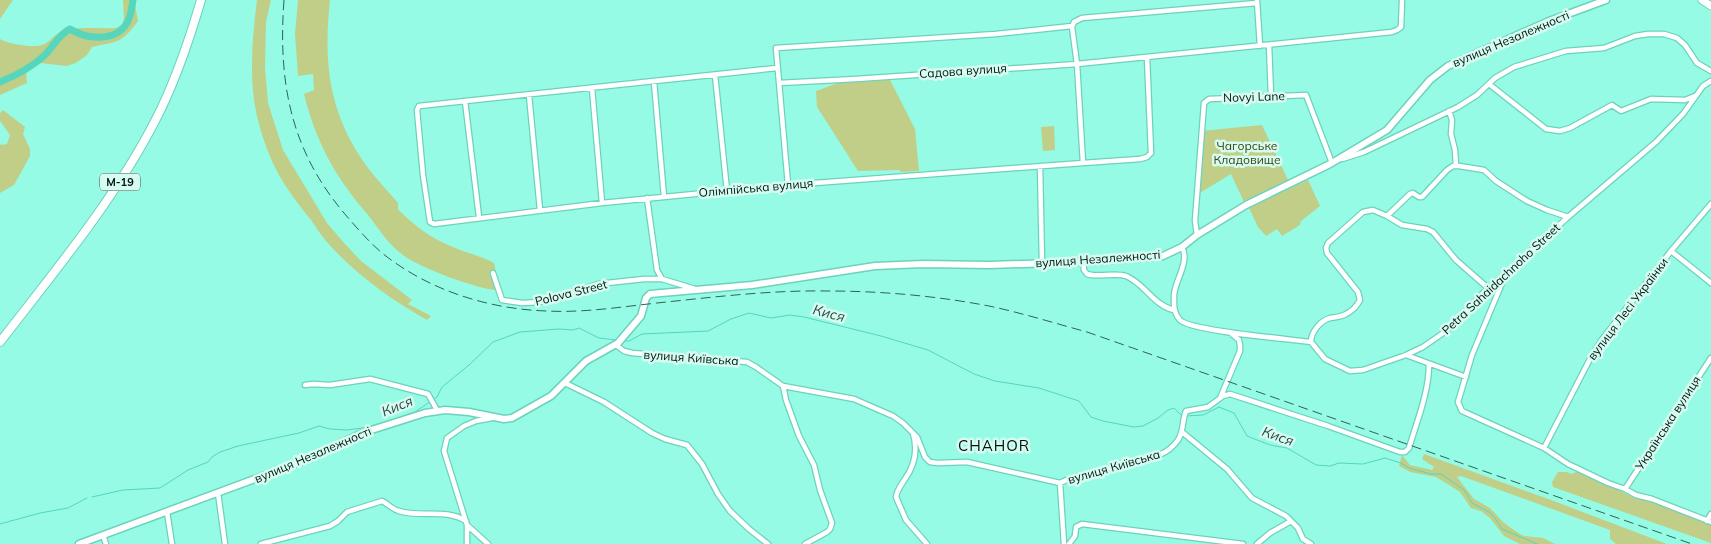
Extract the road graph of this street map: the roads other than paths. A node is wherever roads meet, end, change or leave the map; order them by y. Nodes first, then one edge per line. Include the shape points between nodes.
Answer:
1 (201, 0) edge
2 (1402, 0) edge
3 (1606, 0) edge
4 (1702, 0) edge
5 (1257, 2) edge
6 (1711, 6) edge
7 (1072, 26) junction
8 (1269, 45) junction
9 (1260, 46) junction
10 (1147, 57) junction
11 (1077, 64) junction
12 (778, 68) junction
13 (1711, 71) edge
14 (716, 75) junction
15 (1711, 81) edge
16 (654, 82) junction
17 (779, 83) junction
18 (1489, 84) junction
19 (592, 88) junction
20 (529, 95) junction
21 (1271, 96) junction
22 (1695, 96) junction
23 (465, 101) junction
24 (1449, 111) junction
25 (1334, 162) junction
26 (1083, 163) junction
27 (1040, 166) junction
28 (1456, 166) junction
29 (788, 185) junction
30 (727, 191) junction
31 (664, 197) junction
32 (647, 198) junction
33 (602, 203) junction
34 (1711, 204) edge
35 (540, 210) junction
36 (1388, 216) junction
37 (479, 217) junction
38 (1568, 217) junction
39 (1197, 235) junction
40 (1182, 247) junction
41 (1671, 251) junction
42 (1083, 262) junction
43 (1042, 263) junction
44 (493, 273) dead end
45 (1507, 273) junction
46 (662, 279) junction
47 (1711, 282) edge
48 (1488, 288) junction
49 (698, 290) junction
50 (1174, 310) junction
51 (1228, 332) junction
52 (0, 342) edge
53 (619, 342) junction
54 (1311, 342) junction
55 (1406, 355) junction
56 (1711, 358) edge
57 (1428, 364) junction
58 (1466, 377) junction
59 (565, 383) junction
60 (305, 385) dead end
61 (783, 386) junction
62 (1220, 397) junction
63 (437, 410) junction
64 (496, 417) junction
65 (1182, 432) junction
66 (913, 433) junction
67 (1544, 448) junction
68 (1060, 483) junction
69 (1625, 488) junction
70 (218, 493) junction
71 (167, 512) junction
72 (1711, 514) edge
73 (1291, 521) junction
74 (1709, 522) edge
75 (466, 523) junction
76 (103, 535) junction
77 (79, 544) edge
78 (106, 544) edge
79 (172, 544) edge
80 (225, 544) edge
81 (261, 544) edge
82 (467, 544) edge
83 (488, 544) edge
84 (768, 544) edge
85 (805, 544) edge
86 (927, 544) edge
87 (1064, 544) edge
88 (1069, 544) edge
89 (1243, 544) edge
90 (1256, 544) edge
91 (1311, 544) edge

1 - 52 highway, М-19 via 173,82 139,150 116,188
2 - 8 street, Садова вулиця via 1402,24 1397,30
3 - 25 street, вулиця Незалежності via 1549,21 1448,66 1430,80 1387,130
4 - 6 main road
5 - 7 street via 1082,18
5 - 9 street
7 - 11 street
7 - 12 street via 776,48
8 - 9 street, Садова вулиця
8 - 21 street
9 - 10 street, Садова вулиця
10 - 11 street, Садова вулиця
10 - 26 street, Олімпійська вулиця via 1151,153 1140,159
11 - 17 street, Садова вулиця
11 - 26 street
12 - 14 street
12 - 17 street
13 - 18 street via 1697,63 1677,38 1648,34 1604,48 1566,51 1514,67
14 - 16 street
14 - 30 street
15 - 22 street, Petra Sahaidachnoho Street
16 - 19 street
16 - 31 street
17 - 29 street
18 - 22 street via 1546,129 1560,131 1612,105 1621,111 1651,99 1685,100
18 - 24 street
19 - 20 street
19 - 33 street
20 - 23 street
20 - 35 street
21 - 25 street, Novyi Lane via 1306,95
21 - 39 street, Novyi Lane via 1209,99 1204,103 1195,221
22 - 38 street, Petra Sahaidachnoho Street via 1656,142
23 - 37 street
23 - 37 street, Олімпійська вулиця via 418,107 422,166 431,223
24 - 25 street via 1364,152
24 - 28 street
25 - 39 street, вулиця Незалежності via 1246,205
26 - 27 street, Олімпійська вулиця
27 - 29 street, Олімпійська вулиця
27 - 43 street
28 - 36 street via 1447,170 1421,197 1410,194
28 - 38 street via 1482,170 1527,201
29 - 30 street, Олімпійська вулиця
30 - 31 street, Олімпійська вулиця
31 - 32 street, Олімпійська вулиця
32 - 33 street, Олімпійська вулиця
32 - 46 street via 657,270
33 - 35 street, Олімпійська вулиця
34 - 41 street, вулиця Лесі Українки
35 - 37 street, Олімпійська вулиця
36 - 48 street via 1402,225 1433,232 1456,260
36 - 54 street via 1373,210 1363,212 1327,244 1327,253 1358,292 1360,300 1347,314 1322,323 1313,333
38 - 45 street, Petra Sahaidachnoho Street
39 - 40 street, вулиця Незалежності
40 - 42 street, вулиця Незалежності via 1162,256
40 - 50 street via 1185,257 1174,292
41 - 47 street
41 - 67 street, вулиця Лесі Українки via 1601,341
42 - 43 street, вулиця Незалежності
42 - 50 street via 1087,274 1125,276
43 - 49 street, вулиця Незалежності via 875,266
44 - 46 street, Polova Street via 502,301 522,303 543,302 598,284
45 - 48 street, Petra Sahaidachnoho Street
45 - 58 street
46 - 49 street, Polova Street
48 - 55 street, Petra Sahaidachnoho Street via 1446,331
49 - 53 street, вулиця Незалежності via 650,294 642,314
50 - 51 street via 1179,320 1186,324
51 - 54 street
51 - 62 street via 1238,339 1240,349
53 - 59 street, вулиця Незалежності via 589,358
53 - 61 street, вулиця Київська via 624,351 632,353 745,362
54 - 55 street, Petra Sahaidachnoho Street via 1326,360 1350,371 1363,370
55 - 57 street
56 - 69 street, Українська вулиця
57 - 58 street
57 - 62 street via 1423,402 1404,452 1236,395
58 - 67 street via 1458,402 1462,411
59 - 64 street, вулиця Незалежності via 546,399 516,416
59 - 84 street via 604,402 657,435 688,446 730,511
60 - 63 street via 330,386 370,379 424,392
61 - 66 street, вулиця Київська via 865,403 893,416
61 - 85 street via 802,442 814,465 832,523 827,532
62 - 65 street via 1208,406 1185,412
63 - 64 street, вулиця Незалежності
63 - 70 street, вулиця Незалежності via 362,433 306,460
64 - 75 street via 464,426 448,438 444,451
65 - 68 street, вулиця Київська via 1173,446 1158,456 1072,476
65 - 73 street via 1227,469 1252,498
66 - 68 street, вулиця Київська via 930,462 967,462
66 - 86 street via 915,458 896,498 906,520
67 - 69 street via 1581,471
68 - 87 street
69 - 74 street via 1635,495
70 - 71 street, вулиця Незалежності
70 - 80 street
71 - 76 street, вулиця Незалежності
71 - 79 street
72 - 74 street
73 - 90 street
73 - 91 street via 1302,538
75 - 81 street via 449,514 402,512 382,501 347,512 332,525
75 - 82 street
75 - 83 street
76 - 77 street, вулиця Незалежності
76 - 78 street
88 - 89 street via 1075,536 1076,527 1081,524

